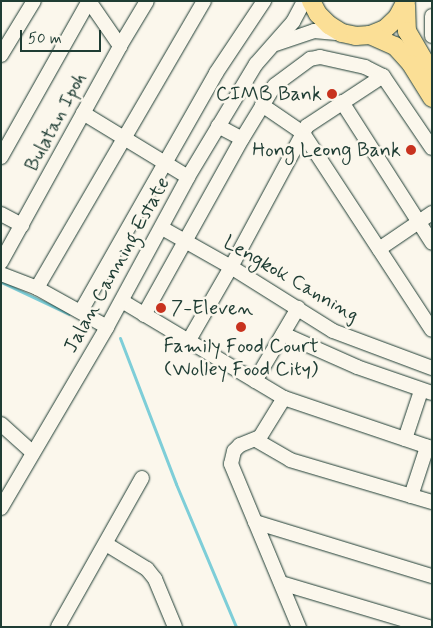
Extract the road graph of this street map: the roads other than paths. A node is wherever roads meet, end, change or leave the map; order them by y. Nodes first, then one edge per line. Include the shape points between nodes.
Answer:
1 (89, 1) edge
2 (147, 1) edge
3 (204, 1) edge
4 (264, 1) edge
5 (304, 1) edge
6 (311, 1) edge
7 (32, 2) edge
8 (406, 3) edge
9 (432, 16) edge
10 (342, 33) junction
11 (370, 35) junction
12 (432, 36) edge
13 (120, 46) junction
14 (273, 46) junction
15 (3, 48) edge
16 (432, 74) edge
17 (383, 76) junction
18 (432, 98) edge
19 (342, 102) junction
20 (262, 105) junction
21 (83, 113) junction
22 (218, 126) junction
23 (303, 133) junction
24 (125, 139) junction
25 (242, 139) junction
26 (432, 148) edge
27 (1, 157) edge
28 (164, 164) junction
29 (188, 177) junction
30 (432, 213) edge
31 (1, 214) edge
32 (418, 222) junction
33 (22, 225) junction
34 (162, 228) junction
35 (186, 242) junction
36 (432, 243) edge
37 (378, 249) junction
38 (1, 262) edge
39 (232, 267) junction
40 (1, 274) edge
41 (37, 288) junction
42 (122, 301) junction
43 (298, 308) junction
44 (81, 311) junction
45 (144, 315) junction
46 (107, 327) junction
47 (432, 330) edge
48 (283, 334) junction
49 (189, 340) junction
50 (432, 368) edge
51 (255, 381) junction
52 (426, 392) edge
53 (284, 398) junction
54 (1, 424) edge
55 (405, 439) junction
56 (256, 440) junction
57 (429, 448) edge
58 (32, 452) junction
59 (142, 478) dead end
60 (411, 496) junction
61 (432, 502) edge
62 (1, 508) edge
63 (255, 522) junction
64 (106, 544) junction
65 (432, 576) edge
66 (281, 583) junction
67 (174, 626) edge
68 (58, 627) edge
69 (299, 627) edge
70 (429, 627) edge

1 - 13 street
1 - 27 street
2 - 13 street, Bulatan Ipoh
3 - 24 street
4 - 28 street via 216,73
5 - 14 street, Jalan Canning Estate via 296,18
6 - 10 main road via 329,26
7 - 15 street
8 - 11 main road via 391,24
8 - 16 main road via 407,31
9 - 12 street
10 - 11 main road
10 - 14 street, Jalan Canning Estate via 314,31
11 - 18 main road via 395,46 411,64
13 - 21 street, Bulatan Ipoh
14 - 22 street, Jalan Canning Estate via 256,64
17 - 19 street
17 - 20 street via 365,67 315,57 277,83
17 - 26 street
19 - 23 street via 307,126
19 - 32 street
20 - 23 street
20 - 25 street
21 - 24 street
21 - 33 street, Bulatan Ipoh
22 - 25 street
22 - 29 street, Jalan Canning Estate
23 - 37 street
23 - 39 street
24 - 28 street
24 - 41 street
25 - 35 street
28 - 29 street
28 - 44 street
29 - 34 street, Jalan Canning Estate
30 - 32 street
31 - 33 street
32 - 36 street
32 - 37 street
33 - 38 street, Bulatan Ipoh
34 - 35 street, Lengkok Canning
34 - 42 street, Jalan Canning Estate
35 - 39 street, Lengkok Canning
35 - 45 street
37 - 47 street
39 - 43 street, Lengkok Canning
39 - 49 street
40 - 41 street
41 - 44 street
42 - 45 street
42 - 46 street, Jalan Canning Estate
43 - 48 street
43 - 50 street, Lengkok Canning via 333,331
44 - 46 street
45 - 49 street
46 - 58 street, Jalan Canning Estate
48 - 51 street
48 - 52 street via 357,367
49 - 51 street
51 - 53 street
52 - 55 street
53 - 55 street
53 - 56 street
54 - 58 street
55 - 57 street
56 - 60 street via 290,460
56 - 63 street via 240,445 234,451 231,464
57 - 60 street
58 - 62 street, Jalan Canning Estate
59 - 64 street
60 - 61 street
63 - 65 street
63 - 66 street
64 - 67 street via 147,569 158,586
64 - 68 street
66 - 69 street
66 - 70 street

